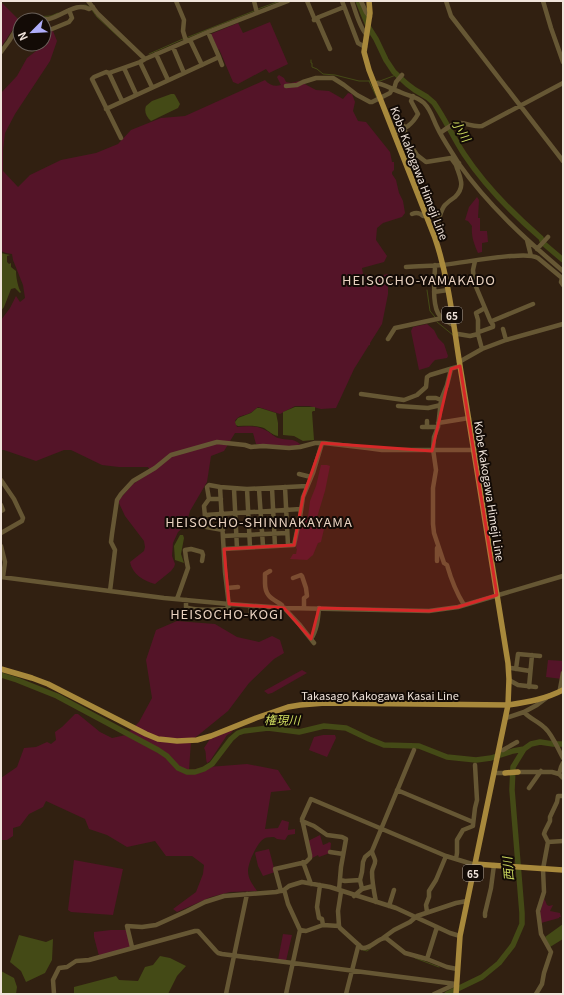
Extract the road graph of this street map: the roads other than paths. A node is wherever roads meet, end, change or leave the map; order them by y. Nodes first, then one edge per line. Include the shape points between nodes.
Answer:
1 (88, 1) edge
2 (176, 1) edge
3 (254, 1) edge
4 (288, 1) edge
5 (306, 1) edge
6 (342, 1) edge
7 (352, 1) edge
8 (361, 1) edge
9 (369, 1) edge
10 (446, 1) edge
11 (543, 1) edge
12 (93, 7) junction
13 (344, 7) junction
14 (69, 10) junction
15 (257, 13) junction
16 (52, 18) edge
17 (370, 18) junction
18 (315, 20) junction
19 (52, 29) dead end
20 (208, 32) junction
21 (367, 35) junction
22 (12, 37) edge
23 (188, 40) junction
24 (173, 47) junction
25 (365, 47) junction
26 (330, 50) dead end
27 (1, 52) edge
28 (156, 54) junction
29 (219, 57) junction
30 (143, 60) junction
31 (563, 62) edge
32 (202, 65) junction
33 (222, 65) dead end
34 (124, 68) junction
35 (109, 73) junction
36 (184, 73) junction
37 (402, 75) dead end
38 (168, 80) junction
39 (374, 83) junction
40 (563, 84) edge
41 (286, 86) dead end
42 (152, 87) junction
43 (393, 89) junction
44 (136, 94) junction
45 (413, 96) junction
46 (380, 98) junction
47 (122, 101) junction
48 (520, 106) junction
49 (106, 108) junction
50 (404, 128) junction
51 (394, 133) junction
52 (440, 133) junction
53 (121, 138) dead end
54 (417, 155) junction
55 (563, 161) edge
56 (405, 162) junction
57 (458, 164) junction
58 (412, 214) dead end
59 (426, 215) junction
60 (548, 237) dead end
61 (435, 238) junction
62 (527, 240) junction
63 (537, 249) junction
64 (531, 256) junction
65 (475, 261) junction
66 (435, 265) junction
67 (443, 265) junction
68 (406, 268) dead end
69 (563, 271) edge
70 (562, 279) edge
71 (563, 286) edge
72 (448, 290) junction
73 (434, 292) junction
74 (533, 304) dead end
75 (485, 308) junction
76 (438, 319) junction
77 (492, 321) junction
78 (453, 324) junction
79 (563, 324) edge
80 (503, 329) dead end
81 (479, 333) junction
82 (455, 335) junction
83 (388, 339) dead end
84 (506, 340) junction
85 (482, 349) junction
86 (460, 364) junction
87 (451, 369) junction
88 (361, 394) dead end
89 (428, 398) dead end
90 (441, 402) junction
91 (398, 406) dead end
92 (468, 418) junction
93 (427, 420) dead end
94 (438, 425) junction
95 (422, 427) dead end
96 (428, 427) junction
97 (322, 443) junction
98 (433, 450) junction
99 (474, 450) junction
100 (299, 474) dead end
101 (311, 477) junction
102 (1, 480) edge
103 (308, 486) junction
104 (220, 487) junction
105 (285, 487) junction
106 (6, 488) junction
107 (272, 488) junction
108 (234, 489) junction
109 (259, 489) junction
110 (1, 490) edge
111 (247, 490) junction
112 (209, 499) junction
113 (221, 499) junction
114 (1, 505) edge
115 (301, 509) junction
116 (286, 510) junction
117 (1, 511) edge
118 (273, 511) junction
119 (248, 512) junction
120 (260, 512) junction
121 (235, 513) junction
122 (222, 514) junction
123 (205, 515) junction
124 (223, 530) junction
125 (287, 532) junction
126 (1, 533) edge
127 (274, 533) junction
128 (249, 534) junction
129 (262, 534) junction
130 (236, 535) junction
131 (223, 536) junction
132 (288, 545) junction
133 (1, 546) edge
134 (262, 546) junction
135 (275, 546) junction
136 (439, 546) junction
137 (250, 547) junction
138 (237, 548) junction
139 (224, 549) junction
140 (438, 560) dead end
141 (202, 561) dead end
142 (270, 571) dead end
143 (563, 576) edge
144 (2, 577) edge
145 (293, 578) dead end
146 (238, 587) dead end
147 (227, 588) junction
148 (110, 591) junction
149 (497, 595) junction
150 (177, 599) junction
151 (186, 600) junction
152 (229, 604) junction
153 (464, 605) junction
154 (251, 606) junction
155 (285, 608) junction
156 (304, 608) junction
157 (319, 608) junction
158 (250, 615) dead end
159 (532, 655) junction
160 (540, 656) dead end
161 (1, 669) edge
162 (530, 671) junction
163 (563, 673) edge
164 (509, 680) junction
165 (529, 686) junction
166 (536, 687) dead end
167 (562, 690) edge
168 (550, 696) junction
169 (508, 705) junction
170 (524, 712) junction
171 (506, 718) junction
172 (517, 742) dead end
173 (414, 750) dead end
174 (498, 751) junction
175 (563, 758) edge
176 (563, 763) edge
177 (475, 765) dead end
178 (518, 772) joint
179 (541, 772) junction
180 (494, 773) junction
181 (506, 773) joint
182 (559, 774) junction
183 (563, 778) edge
184 (529, 788) dead end
185 (397, 790) junction
186 (563, 796) edge
187 (302, 821) junction
188 (473, 822) junction
189 (381, 828) junction
190 (563, 841) edge
191 (548, 842) junction
192 (330, 852) dead end
193 (371, 852) junction
194 (343, 854) junction
195 (446, 856) junction
196 (456, 859) junction
197 (303, 862) junction
198 (475, 864) junction
199 (494, 865) junction
200 (543, 869) junction
201 (563, 870) edge
202 (340, 880) junction
203 (360, 880) junction
204 (311, 884) junction
205 (320, 886) junction
206 (373, 886) junction
207 (362, 889) junction
208 (282, 890) junction
209 (394, 890) dead end
210 (340, 891) junction
211 (247, 894) junction
212 (354, 896) junction
213 (467, 901) junction
214 (376, 902) junction
215 (389, 906) junction
216 (427, 912) junction
217 (485, 916) dead end
218 (415, 917) junction
219 (323, 925) junction
220 (339, 926) junction
221 (437, 927) junction
222 (300, 930) junction
223 (460, 936) junction
224 (383, 938) junction
225 (359, 945) junction
226 (132, 948) junction
227 (234, 956) junction
228 (427, 959) junction
229 (293, 963) junction
230 (457, 969) junction
231 (351, 971) junction
232 (456, 985) junction
233 (54, 994) edge
234 (226, 994) edge
235 (286, 994) edge
236 (346, 994) edge
237 (434, 994) edge
238 (456, 994) edge
239 (536, 994) edge

1 - 12 street
2 - 23 street via 184,20 182,31
3 - 15 street
4 - 15 street
5 - 18 street
6 - 13 street
7 - 21 street
8 - 17 street
9 - 17 main road, Kobe Kakogawa Himeji Line / 65
10 - 48 street via 451,16
11 - 31 street
12 - 14 street
12 - 30 street via 138,51
13 - 18 street
13 - 25 street via 358,43
14 - 16 street
14 - 19 street via 72,18 69,22
15 - 20 street
17 - 21 main road, Kobe Kakogawa Himeji Line / 65
18 - 26 street
20 - 23 street
20 - 29 street
21 - 25 main road, Kobe Kakogawa Himeji Line / 65
22 - 27 street
23 - 24 street
23 - 32 street
24 - 28 street
24 - 36 street
25 - 39 main road, Kobe Kakogawa Himeji Line / 65 via 365,56
28 - 30 street
28 - 38 street
29 - 32 street
29 - 33 street
30 - 34 street
30 - 42 street
32 - 36 street
34 - 35 street
34 - 44 street
35 - 47 street
35 - 49 street via 92,79
36 - 38 street
37 - 43 street
38 - 42 street
39 - 43 street
39 - 46 main road, Kobe Kakogawa Himeji Line / 65
40 - 48 street
41 - 46 street via 316,78 333,78 370,102
42 - 44 street
43 - 45 street
43 - 46 street via 390,94
44 - 47 street
45 - 50 street via 411,101 418,114 415,121
45 - 52 street via 428,107
46 - 51 main road, Kobe Kakogawa Himeji Line / 65
47 - 49 street
48 - 52 street via 482,126 460,123
48 - 55 street
49 - 53 street
50 - 51 street
50 - 54 street via 407,140
51 - 56 main road, Kobe Kakogawa Himeji Line / 65
52 - 57 street
54 - 56 street
54 - 57 street via 426,162 450,158
56 - 59 main road, Kobe Kakogawa Himeji Line / 65
57 - 61 street via 462,187 441,212
57 - 62 street
58 - 59 street via 417,212
59 - 61 main road, Kobe Kakogawa Himeji Line / 65
60 - 63 street
61 - 67 main road, Kobe Kakogawa Himeji Line / 65
62 - 63 street
62 - 64 street
63 - 69 street
64 - 65 street
64 - 70 street via 538,258
65 - 67 street
65 - 75 street via 474,282
66 - 67 street
66 - 68 street
66 - 73 street
67 - 72 main road, Kobe Kakogawa Himeji Line / 65
70 - 71 street
72 - 73 street
72 - 78 main road, Kobe Kakogawa Himeji Line / 65
73 - 76 street
74 - 77 street
75 - 77 street
75 - 81 street via 476,313
76 - 78 street
76 - 83 street via 395,328
77 - 81 street via 493,327
78 - 82 main road, Kobe Kakogawa Himeji Line / 65
79 - 84 street
80 - 84 street
81 - 82 street via 470,336
81 - 85 street
82 - 86 main road, Kobe Kakogawa Himeji Line / 65
84 - 85 street
85 - 86 street
86 - 87 street
86 - 92 main road, Kobe Kakogawa Himeji Line / 65
87 - 88 street via 430,375 426,387 404,400
87 - 90 street
89 - 90 street via 436,398
90 - 91 street via 428,408
90 - 94 street
92 - 94 street
92 - 99 main road, Kobe Kakogawa Himeji Line / 65
93 - 96 street
94 - 96 street
94 - 98 street
95 - 96 street
97 - 98 street via 382,450
97 - 101 street
97 - 148 street via 289,448 251,447 217,442 171,455 133,481 117,500 111,542 115,550
98 - 99 street
98 - 136 street via 436,470 433,524
99 - 149 main road, Kobe Kakogawa Himeji Line / 65
100 - 101 street
101 - 103 street
102 - 106 street
103 - 105 street
103 - 115 street
104 - 108 street
104 - 112 street via 207,487
104 - 113 street
105 - 107 street
105 - 116 street
106 - 110 street
106 - 126 street via 23,518
107 - 109 street
107 - 118 street
108 - 111 street
108 - 121 street
109 - 111 street
109 - 120 street
111 - 119 street
112 - 113 street
112 - 123 street via 204,506
113 - 122 street
114 - 117 street
115 - 116 street
115 - 132 street via 294,545
116 - 118 street
116 - 125 street
118 - 120 street
118 - 127 street
119 - 120 street
119 - 121 street
119 - 128 street
120 - 129 street
121 - 122 street
121 - 130 street
122 - 123 street
122 - 124 street
123 - 124 street via 206,527
124 - 131 street
125 - 127 street
125 - 132 street
127 - 129 street
127 - 135 street
128 - 129 street
128 - 130 street
128 - 137 street
129 - 134 street
130 - 131 street
130 - 138 street
131 - 139 street
132 - 135 street
133 - 144 street via 5,562
134 - 135 street
134 - 137 street
136 - 140 street
136 - 153 street via 451,581
137 - 138 street
138 - 139 street
139 - 147 street
141 - 150 street via 202,552 185,550 188,568
142 - 155 street via 265,574 267,593
143 - 149 street
144 - 148 street
145 - 156 street via 302,576 307,596 304,598
146 - 147 street
147 - 152 street
148 - 150 street
149 - 153 street
149 - 164 main road, Kobe Kakogawa Himeji Line / 65
150 - 151 street
151 - 152 street
151 - 152 street via 186,608 190,609 226,609
152 - 154 street
153 - 157 street via 429,611
154 - 155 street
154 - 158 street
155 - 156 street
155 - 157 street via 313,641
156 - 157 street
159 - 160 street
159 - 162 street
159 - 162 street via 518,654 514,669
161 - 169 main road, Takasago Kakogawa Kasai Line via 48,684 158,739 177,741 211,736 272,712 300,705
162 - 165 street
163 - 167 street via 560,689
164 - 165 street via 518,685
164 - 169 main road, Kobe Kakogawa Himeji Line / 65
165 - 166 street
167 - 168 main road, Takasago Kakogawa Kasai Line
168 - 169 main road, Takasago Kakogawa Kasai Line
168 - 170 street
169 - 171 main road, Kobe Kakogawa Himeji Line / 65
170 - 171 street
170 - 175 street via 548,730
171 - 174 main road, Kobe Kakogawa Himeji Line / 65
172 - 174 street
173 - 185 street
174 - 180 main road, Kobe Kakogawa Himeji Line / 65
176 - 182 street
177 - 188 street via 476,800
178 - 179 street
178 - 181 main road
179 - 182 street
179 - 184 street
180 - 181 street
180 - 198 main road, Kobe Kakogawa Himeji Line / 65
182 - 183 street
185 - 188 street
185 - 189 street
186 - 191 street via 558,796 544,831
187 - 189 street via 311,799
187 - 194 street via 327,834 345,838
187 - 197 street via 310,855 308,861
188 - 196 street via 473,826 463,830 457,840
189 - 193 street
189 - 195 street
190 - 191 street
191 - 200 street
192 - 194 street
193 - 203 street via 364,859
193 - 206 street via 375,858 372,870
194 - 202 street
195 - 196 street
195 - 216 street via 429,891
196 - 198 street
197 - 204 street
197 - 208 street via 275,870
198 - 199 main road
198 - 213 main road, Kobe Kakogawa Himeji Line / 65
199 - 200 main road
199 - 217 street via 492,888
200 - 201 main road
200 - 239 street via 544,892 538,915 541,934 551,952 542,984
202 - 203 street
202 - 210 street
203 - 207 street
204 - 205 street
204 - 208 street via 297,883
205 - 210 street
205 - 219 street via 318,907
206 - 207 street
206 - 214 street
207 - 212 street
208 - 211 street
208 - 222 street via 286,893 288,904
209 - 215 street
210 - 212 street
210 - 220 street
211 - 226 street via 224,896 205,902 156,925 127,926
211 - 227 street
212 - 214 street
213 - 216 street
213 - 223 main road, Kobe Kakogawa Himeji Line / 65
214 - 215 street
215 - 218 street
216 - 218 street
218 - 221 street
218 - 224 street
219 - 220 street
219 - 222 street
220 - 225 street
221 - 223 street
221 - 228 street
222 - 229 street
223 - 230 main road, Kobe Kakogawa Himeji Line / 65
224 - 225 street via 365,949
224 - 228 street via 405,953
225 - 231 street
226 - 227 street via 198,931 218,953
226 - 233 street via 76,961 60,968 53,980
227 - 229 street
227 - 234 street
228 - 230 street
229 - 231 street
229 - 235 street
230 - 232 main road, Kobe Kakogawa Himeji Line / 65
231 - 232 street
231 - 236 street
232 - 237 street
232 - 238 main road, Kobe Kakogawa Himeji Line / 65

